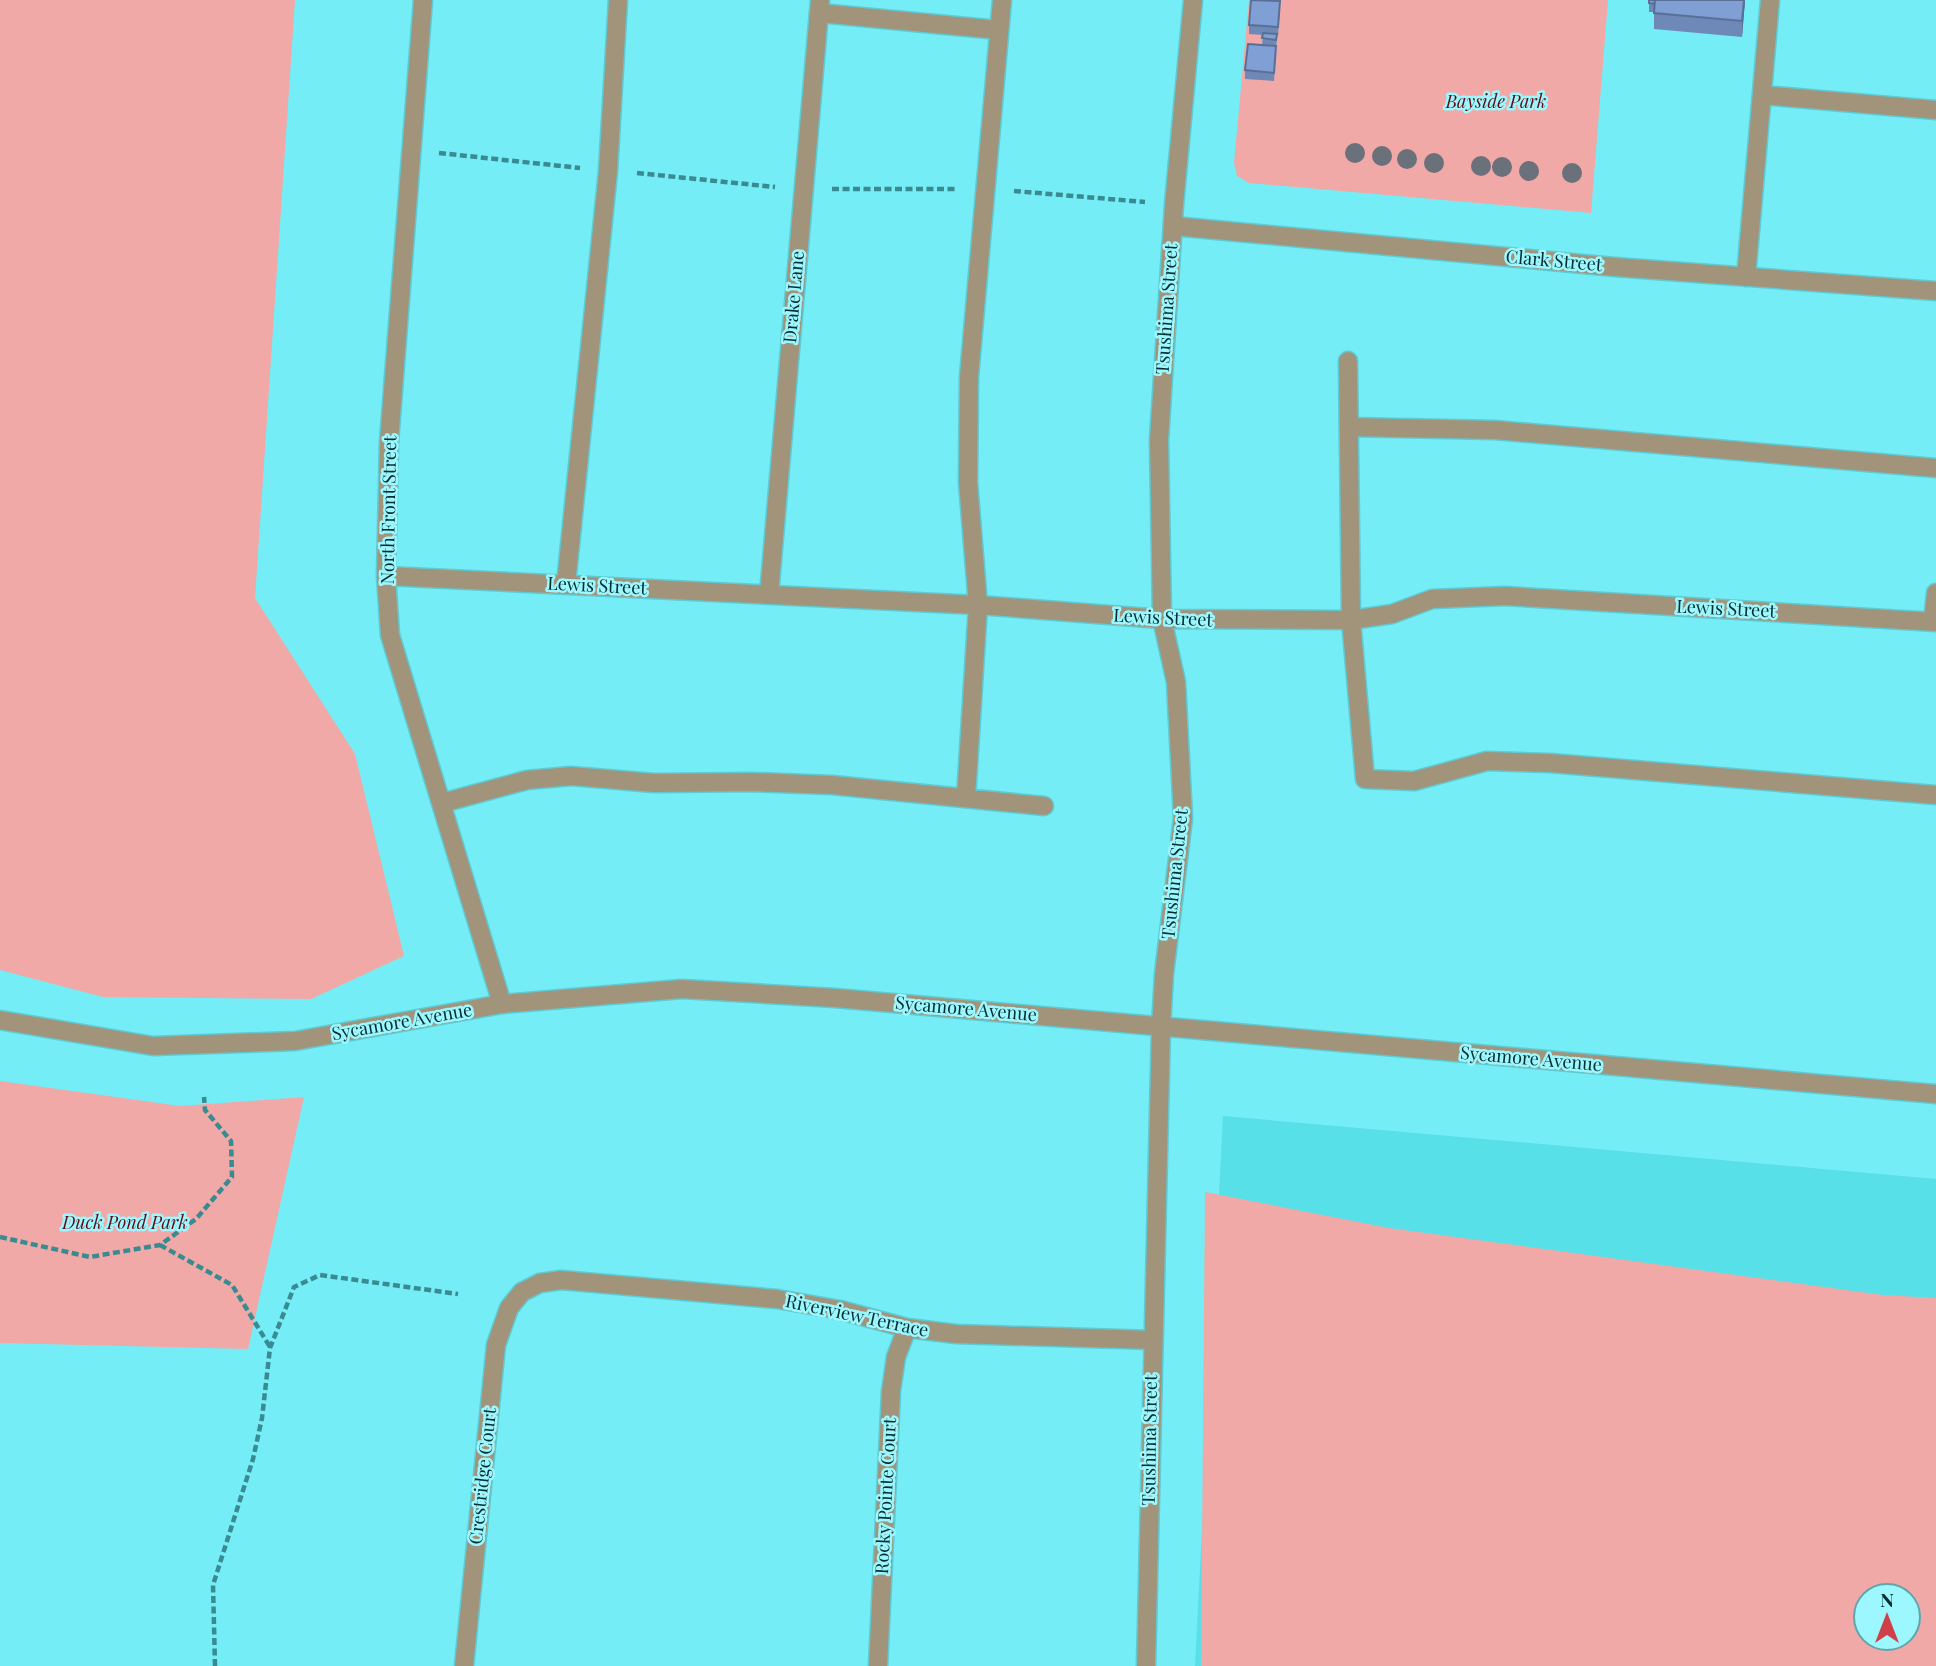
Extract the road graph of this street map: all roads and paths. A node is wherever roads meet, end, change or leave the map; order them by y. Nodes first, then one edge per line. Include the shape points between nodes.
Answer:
1 (423, 0) edge
2 (618, 0) edge
3 (1002, 0) edge
4 (1193, 0) edge
5 (1770, 0) edge
6 (820, 6) edge
7 (999, 30) junction
8 (1762, 95) junction
9 (1936, 110) edge
10 (1173, 226) junction
11 (1746, 277) junction
12 (1936, 291) edge
13 (1348, 361) dead end
14 (1349, 427) junction
15 (1936, 468) edge
16 (386, 576) junction
17 (566, 584) junction
18 (1936, 593) edge
19 (769, 594) junction
20 (978, 605) junction
21 (1162, 619) junction
22 (1350, 620) junction
23 (1934, 622) edge
24 (1936, 795) edge
25 (966, 798) junction
26 (442, 803) junction
27 (1044, 806) dead end
28 (502, 1004) junction
29 (0, 1020) edge
30 (1161, 1027) junction
31 (1936, 1094) edge
32 (204, 1097) dead end
33 (0, 1237) edge
34 (160, 1245) junction
35 (522, 1292) joint
36 (458, 1294) dead end
37 (907, 1328) junction
38 (1153, 1340) junction
39 (270, 1348) junction
40 (215, 1666) edge
41 (464, 1666) edge
42 (878, 1666) edge
43 (1146, 1666) edge

1 - 16 street, North Front Street via 389,442
2 - 17 street via 608,171
3 - 7 street
4 - 10 street, Tsushima Street
5 - 8 street
6 - 7 street
6 - 19 street, Drake Lane
7 - 20 street via 970,377 968,482
8 - 9 street
8 - 11 street
10 - 11 street, Clark Street
10 - 21 street, Tsushima Street via 1159,440
11 - 12 street, Clark Street
13 - 14 street
14 - 15 street via 1495,429
14 - 22 street
16 - 17 street, Lewis Street
16 - 26 street, North Front Street via 390,635
17 - 19 street, Lewis Street
18 - 23 street
19 - 20 street, Lewis Street
20 - 21 street, Lewis Street
20 - 25 street
21 - 22 street, Lewis Street
21 - 30 street, Tsushima Street via 1177,682 1183,818
22 - 23 street, Lewis Street via 1392,614 1432,599 1505,596
22 - 24 street via 1365,779 1414,781 1488,761
25 - 26 street via 799,783 666,783 571,776 527,780
25 - 27 street
26 - 28 street, North Front Street
28 - 29 street, Sycamore Avenue via 295,1041 199,1045 140,1044
28 - 30 street, Sycamore Avenue via 682,989
30 - 31 street, Sycamore Avenue
30 - 38 street, Tsushima Street
32 - 34 path via 205,1110 231,1141 232,1177 196,1219
33 - 34 path via 90,1257
34 - 39 path via 232,1286
35 - 37 street, Riverview Terrace via 540,1283 583,1280 777,1299
35 - 41 street, Crestridge Court via 509,1308 496,1345
36 - 39 path via 320,1275 294,1287
37 - 38 street, Riverview Terrace via 1016,1338
37 - 42 street, Rocky Pointe Court via 896,1357 891,1391
38 - 43 street, Tsushima Street
39 - 40 path via 253,1459 213,1585

